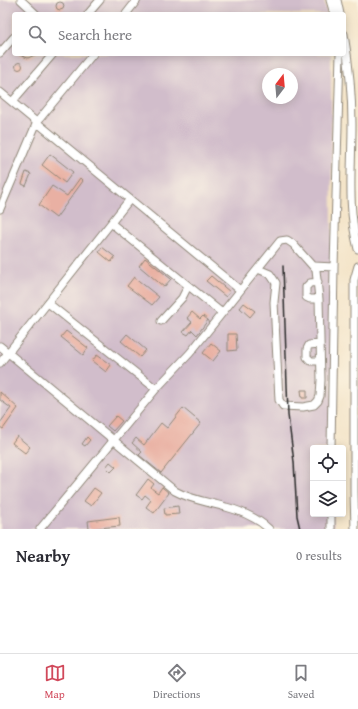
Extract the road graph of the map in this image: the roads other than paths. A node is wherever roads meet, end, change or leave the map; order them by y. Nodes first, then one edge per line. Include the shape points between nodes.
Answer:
1 (21, 0) edge
2 (100, 0) edge
3 (137, 0) edge
4 (330, 0) edge
5 (337, 0) edge
6 (33, 12) edge
7 (90, 12) edge
8 (128, 12) edge
9 (333, 12) edge
10 (340, 12) edge
11 (12, 39) edge
12 (346, 47) edge
13 (0, 53) edge
14 (51, 56) edge
15 (91, 56) edge
16 (340, 56) edge
17 (0, 92) edge
18 (12, 102) junction
19 (37, 122) junction
20 (130, 199) junction
21 (0, 209) edge
22 (111, 223) junction
23 (358, 249) edge
24 (314, 266) junction
25 (358, 266) edge
26 (334, 267) junction
27 (258, 269) junction
28 (318, 282) junction
29 (188, 286) junction
30 (240, 290) junction
31 (319, 299) junction
32 (48, 303) junction
33 (222, 313) junction
34 (161, 321) dead end
35 (320, 344) junction
36 (0, 346) edge
37 (8, 352) junction
38 (320, 361) junction
39 (0, 363) edge
40 (156, 389) junction
41 (113, 441) junction
42 (331, 445) edge
43 (331, 517) edge
44 (40, 529) edge
45 (269, 529) edge
46 (331, 529) edge
47 (355, 529) edge

1 - 6 lane
2 - 7 lane
3 - 8 lane
4 - 9 lane
5 - 10 lane
11 - 13 lane
12 - 23 lane via 352,124 350,204
14 - 18 lane
15 - 19 lane
16 - 26 lane
17 - 18 lane
18 - 19 lane
19 - 20 lane
19 - 21 lane
20 - 22 lane
20 - 30 lane
22 - 29 lane
22 - 32 lane
24 - 26 lane
24 - 27 lane via 287,240 280,241
24 - 28 lane
25 - 47 lane via 354,280
26 - 42 lane
27 - 30 lane
27 - 38 lane via 270,274 276,283 274,302 278,400 283,406 304,407 314,405 318,401
28 - 31 lane
28 - 31 lane via 310,283 306,287 306,297
29 - 33 lane
29 - 34 lane via 182,298
30 - 33 lane
31 - 35 lane
32 - 37 lane
32 - 40 lane
33 - 40 lane via 190,353
35 - 38 lane
35 - 38 lane via 309,345 307,349 307,357 311,361
36 - 37 lane
37 - 39 lane
37 - 41 lane
40 - 41 lane
41 - 44 lane
41 - 45 lane via 175,491 184,496 228,508
43 - 46 lane

